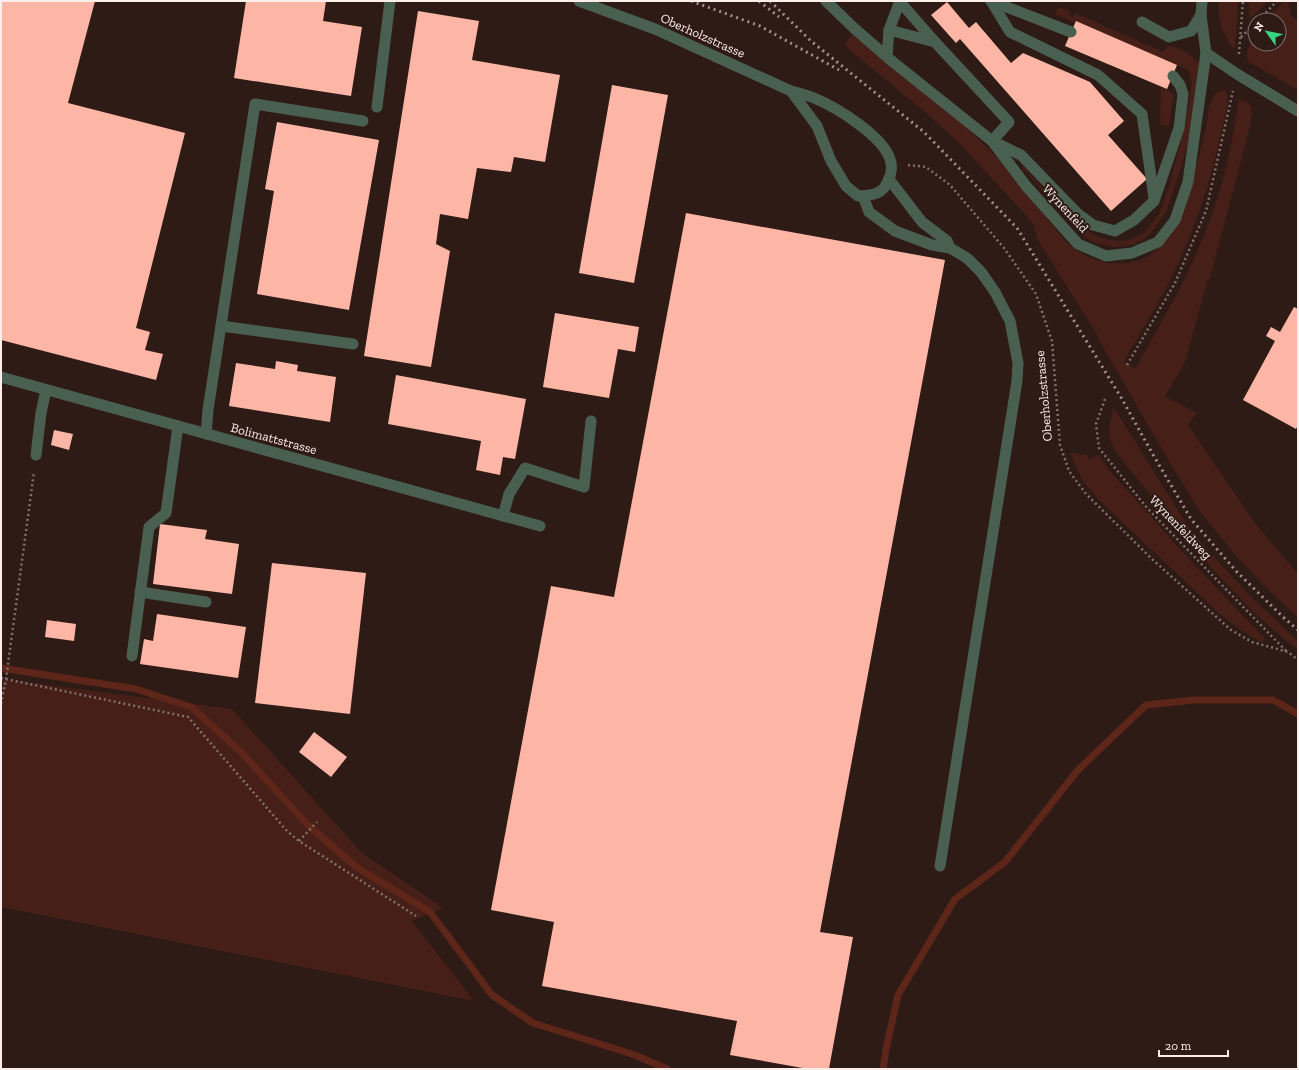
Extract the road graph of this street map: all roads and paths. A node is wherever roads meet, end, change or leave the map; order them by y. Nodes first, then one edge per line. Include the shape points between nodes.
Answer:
1 (390, 1) edge
2 (579, 1) edge
3 (826, 1) edge
4 (900, 1) edge
5 (991, 1) edge
6 (1202, 1) edge
7 (1243, 1) edge
8 (1277, 1) edge
9 (1267, 12) edge
10 (1201, 15) junction
11 (1142, 22) dead end
12 (889, 30) junction
13 (1247, 31) edge
14 (1071, 32) dead end
15 (1240, 37) junction
16 (935, 42) junction
17 (1206, 53) junction
18 (887, 56) junction
19 (1237, 74) junction
20 (1173, 76) dead end
21 (791, 91) junction
22 (377, 107) dead end
23 (1298, 111) edge
24 (363, 121) dead end
25 (992, 141) junction
26 (892, 164) junction
27 (889, 179) junction
28 (863, 196) junction
29 (1154, 201) junction
30 (950, 248) junction
31 (221, 326) junction
32 (353, 344) dead end
33 (1, 378) edge
34 (46, 390) junction
35 (1105, 399) dead end
36 (591, 421) dead end
37 (178, 426) junction
38 (206, 434) junction
39 (36, 456) joint
40 (503, 516) junction
41 (540, 526) dead end
42 (140, 592) junction
43 (206, 602) dead end
44 (1288, 652) junction
45 (132, 656) dead end
46 (1298, 660) edge
47 (6, 677) junction
48 (1, 678) edge
49 (1, 704) edge
50 (318, 822) dead end
51 (299, 841) junction
52 (940, 866) dead end
53 (416, 916) dead end

1 - 22 street
2 - 21 street, Oberholzstrasse via 655,29
3 - 18 street, Wynenfeld
4 - 12 street
4 - 16 street
5 - 14 street
5 - 29 street via 1010,32 1098,75 1142,114
6 - 10 street, Wynenfeld
7 - 15 path
8 - 9 path
10 - 11 street via 1190,31 1169,37
10 - 17 street, Wynenfeld
12 - 16 street
12 - 18 street
13 - 15 path
15 - 19 path
16 - 25 street via 1009,122
17 - 19 street
17 - 25 street, Wynenfeld via 1188,182 1175,220 1158,242 1132,252 1106,256 1078,244
18 - 25 street, Wynenfeld
19 - 23 street
20 - 29 street via 1183,94 1179,128
21 - 26 street, Oberholzstrasse via 814,97 852,119 885,148
21 - 28 street, Oberholzstrasse via 817,126 831,161 846,186 858,196
24 - 31 street via 255,104
25 - 29 street via 1021,155 1078,214 1093,225 1115,231 1134,220
26 - 27 street
26 - 44 path, Oberholzstrasse via 926,167 950,185 1004,248 1036,294 1052,341 1060,445 1069,471 1086,494 1153,560 1231,630 1252,642
27 - 28 street via 881,191 872,196
27 - 30 street via 922,222 947,241
28 - 30 street via 869,212 896,231 932,245
30 - 52 street via 967,258 995,292 1010,320 1018,369
31 - 32 street
31 - 38 street
33 - 34 street, Bolimattstrasse
34 - 37 street, Bolimattstrasse
34 - 39 street
35 - 44 path, Wynenfeldweg via 1096,424 1099,448 1147,508
36 - 40 street via 584,487 525,468 509,494
37 - 38 street, Bolimattstrasse
37 - 42 street via 166,513 149,527
38 - 40 street, Bolimattstrasse
39 - 47 path
40 - 41 street, Bolimattstrasse
42 - 43 street
42 - 45 street
44 - 46 path, Oberholzstrasse
47 - 48 path
47 - 49 path
47 - 51 path via 188,717 287,831
50 - 51 path
51 - 53 path

